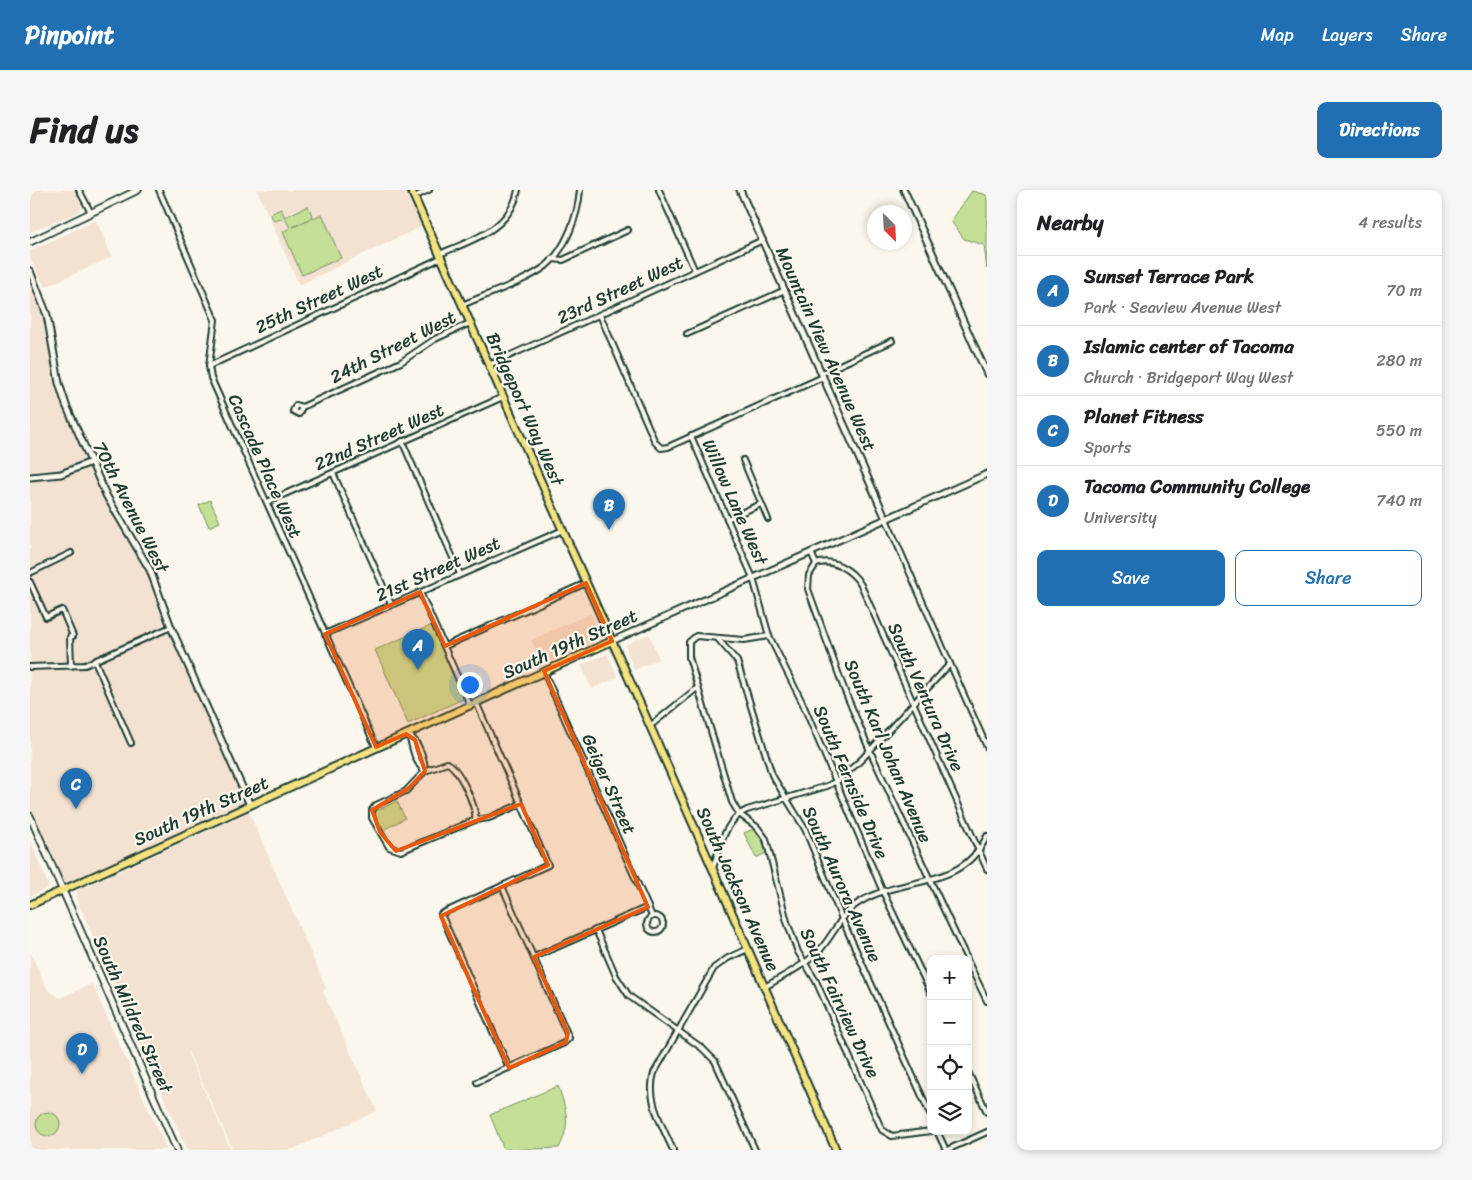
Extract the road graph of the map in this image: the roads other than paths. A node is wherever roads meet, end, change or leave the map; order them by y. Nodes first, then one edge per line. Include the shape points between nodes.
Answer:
1 (79, 190) edge
2 (138, 190) edge
3 (159, 190) edge
4 (429, 190) edge
5 (518, 190) edge
6 (580, 190) edge
7 (659, 190) edge
8 (740, 190) edge
9 (904, 190) edge
10 (412, 193) edge
11 (91, 213) junction
12 (628, 230) dead end
13 (763, 240) junction
14 (30, 242) edge
15 (440, 256) junction
16 (552, 259) junction
17 (30, 271) edge
18 (695, 271) junction
19 (785, 290) junction
20 (462, 305) junction
21 (600, 315) junction
22 (470, 323) junction
23 (687, 334) dead end
24 (892, 341) dead end
25 (489, 365) junction
26 (209, 366) junction
27 (987, 374) edge
28 (823, 375) junction
29 (503, 397) junction
30 (302, 407) dead end
31 (691, 436) junction
32 (402, 442) junction
33 (743, 460) dead end
34 (91, 462) junction
35 (333, 473) junction
36 (987, 474) edge
37 (30, 478) edge
38 (267, 502) junction
39 (762, 504) junction
40 (727, 518) junction
41 (768, 519) dead end
42 (886, 519) junction
43 (562, 530) junction
44 (811, 552) junction
45 (71, 553) dead end
46 (816, 564) junction
47 (30, 573) edge
48 (460, 574) junction
49 (753, 578) junction
50 (30, 582) edge
51 (586, 583) junction
52 (420, 592) junction
53 (391, 604) junction
54 (172, 627) junction
55 (325, 634) junction
56 (769, 636) junction
57 (716, 638) junction
58 (612, 641) junction
59 (445, 646) junction
60 (30, 660) edge
61 (95, 661) junction
62 (950, 664) junction
63 (71, 666) junction
64 (31, 667) edge
65 (544, 672) junction
66 (696, 690) junction
67 (473, 704) junction
68 (914, 704) junction
69 (650, 726) junction
70 (409, 735) junction
71 (131, 743) dead end
72 (376, 747) junction
73 (987, 747) edge
74 (870, 751) junction
75 (425, 771) junction
76 (835, 782) junction
77 (786, 797) junction
78 (521, 804) junction
79 (250, 805) junction
80 (739, 814) junction
81 (30, 816) edge
82 (475, 820) junction
83 (987, 836) edge
84 (979, 851) junction
85 (713, 868) junction
86 (987, 869) edge
87 (929, 880) junction
88 (502, 886) junction
89 (62, 891) junction
90 (883, 892) junction
91 (30, 905) edge
92 (648, 907) junction
93 (652, 916) junction
94 (842, 919) junction
95 (596, 930) junction
96 (748, 949) junction
97 (966, 955) edge
98 (534, 958) junction
99 (803, 963) junction
100 (972, 969) edge
101 (927, 985) edge
102 (765, 987) junction
103 (987, 1001) edge
104 (677, 1031) junction
105 (509, 1068) junction
106 (972, 1080) edge
107 (477, 1082) dead end
108 (927, 1107) edge
109 (987, 1112) edge
110 (927, 1132) edge
111 (987, 1132) edge
112 (940, 1135) edge
113 (177, 1150) edge
114 (673, 1150) edge
115 (755, 1150) edge
116 (836, 1150) edge
117 (946, 1150) edge

1 - 11 street
2 - 11 main road
3 - 26 street, Cascade Place West via 215,320
4 - 10 street
5 - 15 street, 25th Street West via 511,209 494,229
6 - 16 street via 572,224
7 - 18 street
8 - 13 street, Mountain View Avenue West
9 - 27 street
10 - 15 main road, Bridgeport Way West
11 - 14 main road
12 - 16 street, 24th Street West via 563,260
13 - 18 street, 23rd Street West
13 - 19 street, Mountain View Avenue West
15 - 20 main road, Bridgeport Way West
15 - 26 street, 25th Street West
16 - 20 street, 24th Street West via 532,274
17 - 34 street, 70th Avenue West via 47,315 61,391
18 - 21 street, 23rd Street West
19 - 23 street
19 - 28 street, Mountain View Avenue West
20 - 22 main road, Bridgeport Way West
21 - 25 street, 23rd Street West
21 - 31 street via 660,448
22 - 25 main road, Bridgeport Way West
22 - 30 street, 24th Street West via 435,339 401,362
24 - 28 street
25 - 29 main road, Bridgeport Way West
26 - 38 street, Cascade Place West via 213,384
28 - 31 street
28 - 42 street, Mountain View Avenue West
29 - 32 street, 22nd Street West
29 - 43 main road, Bridgeport Way West
31 - 40 street, Willow Lane West
32 - 35 street, 22nd Street West
32 - 48 street
33 - 39 street
34 - 37 street via 61,474
34 - 54 street, 70th Avenue West via 106,495 150,570
35 - 38 street, 22nd Street West
35 - 53 street
36 - 42 street, South 19th Street
38 - 55 street, Cascade Place West
39 - 40 street
39 - 41 street
40 - 49 street, Willow Lane West
42 - 44 street, South 19th Street
42 - 62 street
43 - 48 street, 21st Street West
43 - 51 main road, Bridgeport Way West
44 - 46 street
44 - 49 street, South 19th Street
45 - 47 street
46 - 68 street, South Ventura Drive via 834,564 858,579
46 - 74 street, South Karl Johan Avenue via 809,575 808,591
48 - 52 street, 21st Street West
49 - 56 street, South Fernside Drive
49 - 58 street, South 19th Street
50 - 63 street via 46,617 62,610 73,636 70,637
51 - 58 main road, Bridgeport Way West
51 - 59 street
52 - 53 street, 21st Street West
52 - 59 street
53 - 55 street, 21st Street West
54 - 61 street
54 - 79 street, 70th Avenue West
55 - 72 street, Cascade Place West
56 - 57 street via 744,640
56 - 76 street, South Fernside Drive via 802,702
57 - 66 street via 694,636 689,640
57 - 77 street, South Aurora Avenue via 737,661 771,772
58 - 65 main road, South 19th Street
58 - 69 main road, South Jackson Avenue
59 - 67 street
60 - 64 street
61 - 63 street
61 - 71 street
62 - 68 street
62 - 73 street
63 - 64 street
65 - 67 main road, South 19th Street
65 - 92 street, Geiger Street
66 - 69 street
66 - 80 street via 725,783
67 - 70 main road, South 19th Street
67 - 78 street
68 - 74 street
68 - 84 street, South Ventura Drive
69 - 85 main road, South Jackson Avenue
70 - 72 main road, South 19th Street
70 - 75 street via 409,742
72 - 79 main road, South 19th Street
74 - 76 street
74 - 87 street, South Karl Johan Avenue
75 - 82 street via 446,763 453,765 475,810
75 - 82 street via 406,791 372,810 372,818 389,847 396,851 405,850
76 - 77 street
76 - 90 street, South Fernside Drive
77 - 80 street
77 - 94 street, South Aurora Avenue via 804,829
78 - 82 street via 489,818
78 - 88 street via 548,865
79 - 89 main road, South 19th Street
80 - 85 street via 728,827
80 - 99 street, South Fairview Drive via 760,829 768,842 788,922
81 - 89 main road, South Mildred Street
83 - 84 street
84 - 86 street, South Ventura Drive
84 - 87 street via 956,871
85 - 96 main road, South Jackson Avenue
87 - 90 street
87 - 97 street, South Karl Johan Avenue
88 - 98 street
88 - 105 street via 441,914
89 - 91 main road, South 19th Street
89 - 113 main road, South Mildred Street
90 - 94 street via 860,901
90 - 101 street, South Fernside Drive
92 - 93 street, Geiger Street
92 - 95 street
93 - 93 street via 647,926 651,932 658,932 663,927 663,920
94 - 99 street via 826,943
94 - 108 street, South Aurora Avenue
95 - 98 street
95 - 104 street via 620,984 629,996
96 - 102 main road, South Jackson Avenue
96 - 104 street via 714,968
98 - 105 street via 568,1039
99 - 102 street
99 - 110 street, South Fairview Drive via 816,981 882,1130 892,1136
100 - 103 street, South Karl Johan Avenue
102 - 116 main road, South Jackson Avenue
104 - 114 street via 654,1073 651,1090
104 - 115 street via 715,1061
105 - 107 street
106 - 109 street
111 - 117 street
112 - 117 street

